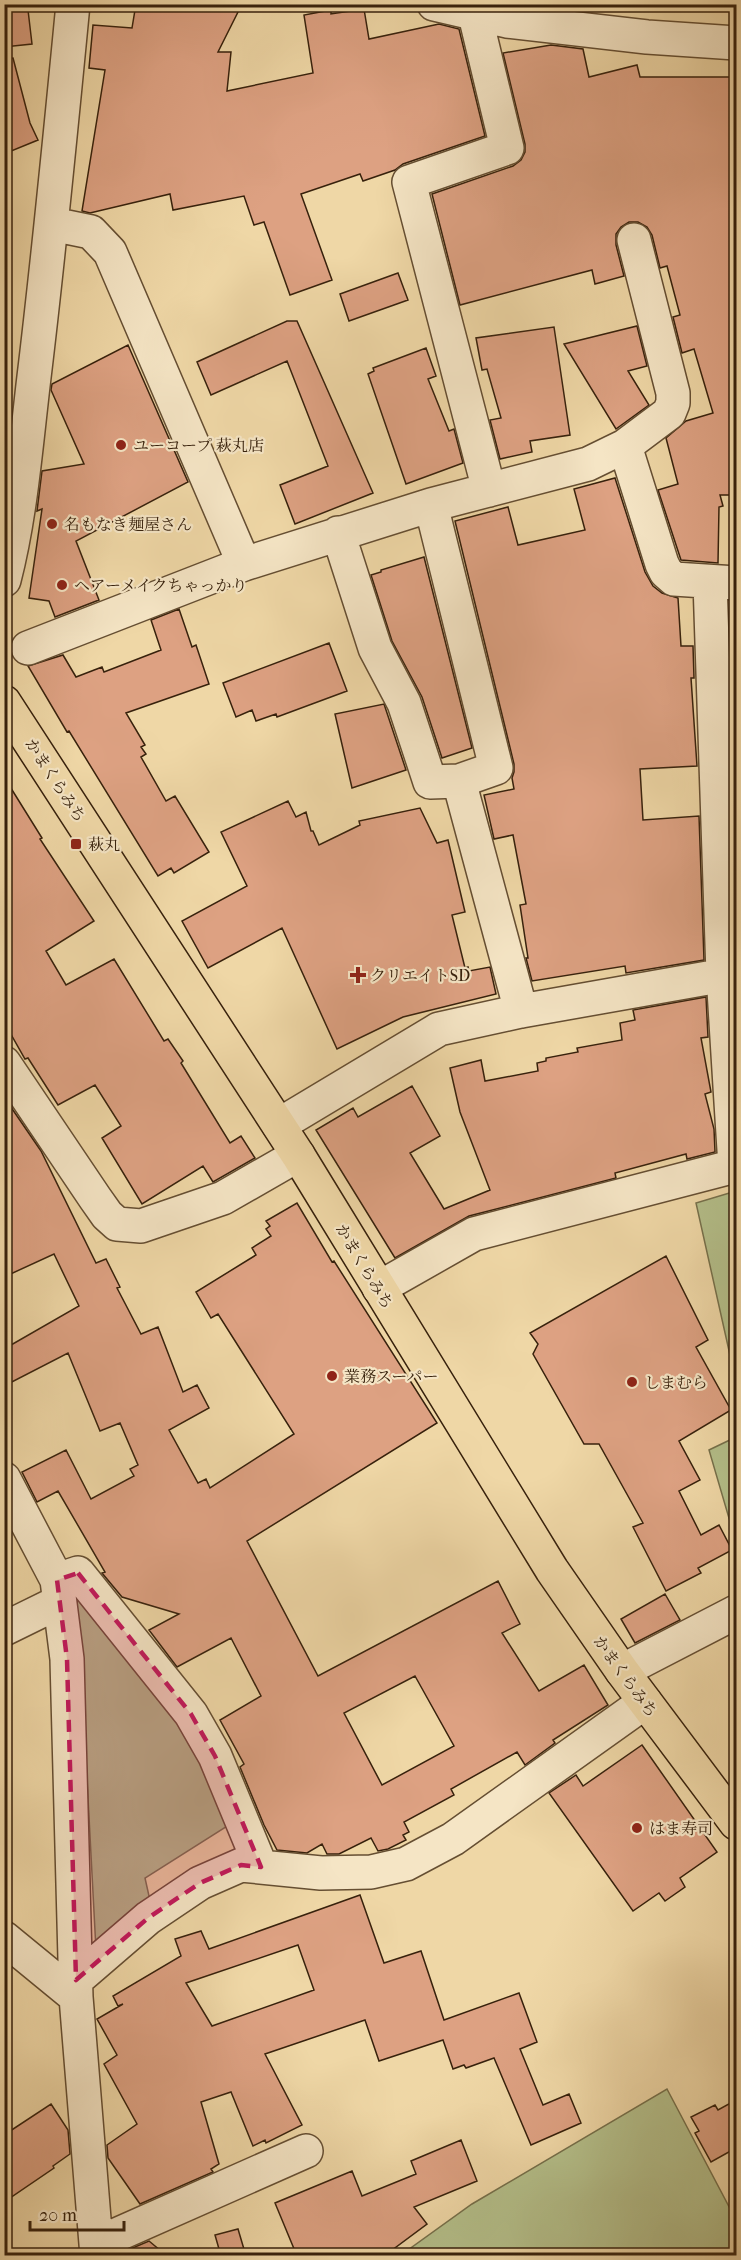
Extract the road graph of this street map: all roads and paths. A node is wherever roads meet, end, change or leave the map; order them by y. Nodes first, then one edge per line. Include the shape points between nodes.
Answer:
1 (73, 4) edge
2 (434, 4) edge
3 (508, 13) edge
4 (475, 15) junction
5 (736, 43) edge
6 (52, 224) junction
7 (634, 240) dead end
8 (625, 446) junction
9 (489, 490) junction
10 (431, 505) junction
11 (338, 533) junction
12 (244, 564) junction
13 (4, 580) edge
14 (723, 583) edge
15 (28, 648) dead end
16 (4, 702) edge
17 (459, 781) junction
18 (730, 974) edge
19 (521, 1011) junction
20 (4, 1062) edge
21 (279, 1125) junction
22 (298, 1155) junction
23 (379, 1288) junction
24 (4, 1479) edge
25 (58, 1591) junction
26 (736, 1612) edge
27 (4, 1629) edge
28 (622, 1671) junction
29 (645, 1702) junction
30 (736, 1823) edge
31 (261, 1867) junction
32 (4, 1938) edge
33 (76, 1989) junction
34 (306, 2151) dead end
35 (96, 2250) edge

1 - 6 street
2 - 4 street
3 - 4 street
3 - 5 street via 647,37
4 - 9 street via 507,148 409,182
6 - 12 street via 91,232 110,252
6 - 13 street
7 - 8 street via 673,403 669,414
8 - 9 street via 588,464
8 - 14 street via 666,572 674,579
9 - 10 street
10 - 11 street
10 - 17 street via 496,768
11 - 12 street
11 - 17 street via 375,648 404,703 430,782
12 - 15 street
14 - 18 street
16 - 21 main road, かまくらみち
17 - 19 street
18 - 19 street
18 - 23 street via 735,1166 474,1234
19 - 21 street via 439,1029
20 - 22 street via 95,1198 117,1224 141,1226 223,1198
21 - 22 main road, かまくらみち
22 - 23 main road, かまくらみち
23 - 28 main road, かまくらみち via 552,1570
24 - 25 street
25 - 27 street
25 - 31 street via 78,1573 191,1714 215,1756
25 - 33 street via 66,1659
26 - 28 street
28 - 29 main road, かまくらみち
29 - 30 main road, かまくらみち
29 - 31 street via 453,1839 406,1864 371,1872 321,1873
31 - 33 street via 241,1865 200,1883 148,1918
32 - 33 street
33 - 35 street
34 - 35 street

